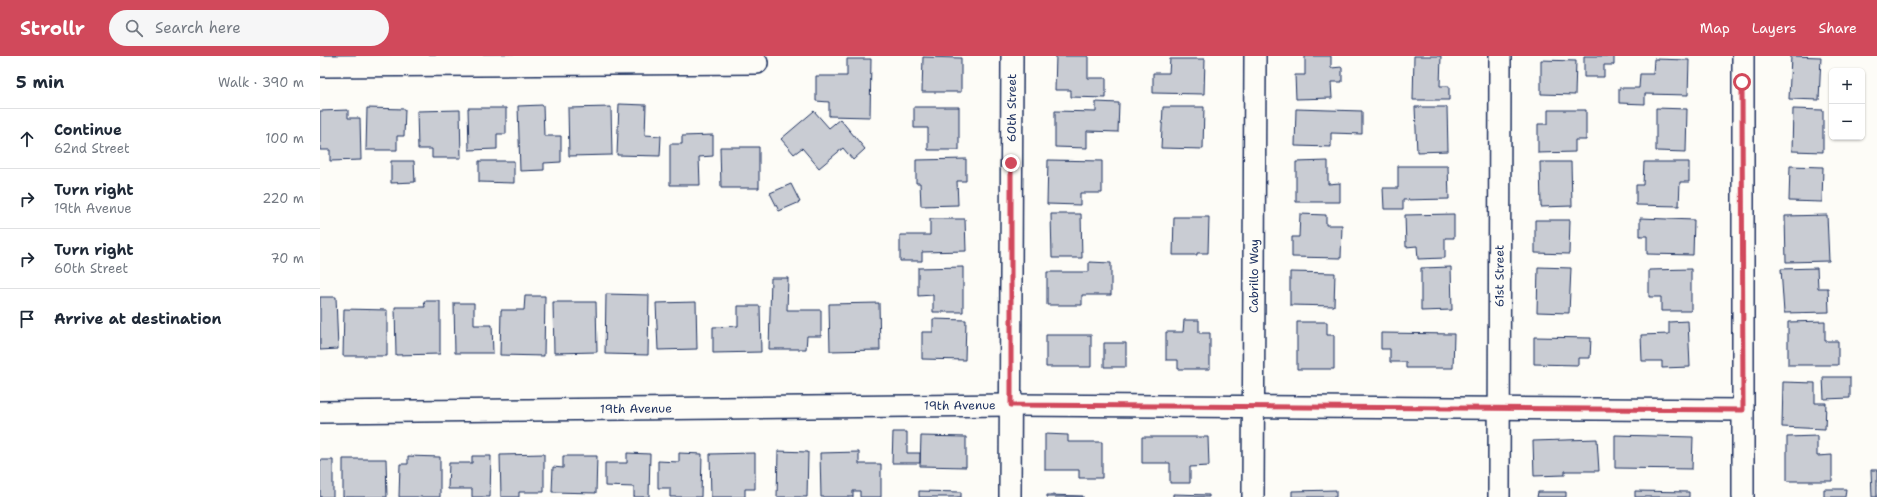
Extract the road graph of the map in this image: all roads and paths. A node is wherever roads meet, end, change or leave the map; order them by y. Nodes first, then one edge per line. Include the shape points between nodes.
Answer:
1 (1012, 56) edge
2 (1255, 56) edge
3 (1500, 56) edge
4 (1742, 56) edge
5 (757, 63) dead end
6 (320, 66) edge
7 (1011, 405) junction
8 (1253, 407) junction
9 (1499, 408) junction
10 (1743, 410) junction
11 (320, 412) edge
12 (1010, 497) edge
13 (1253, 497) edge
14 (1499, 497) edge
15 (1743, 497) edge

1 - 7 street, 60th Street
2 - 8 street, Cabrillo Way
3 - 9 street, 61st Street
4 - 10 street
5 - 6 street
7 - 8 street, 19th Avenue
7 - 11 street, 19th Avenue
7 - 12 street, 60th Street
8 - 9 street, 19th Avenue
8 - 13 street, Cabrillo Way
9 - 10 street, 19th Avenue
9 - 14 street, 61st Street
10 - 15 street

